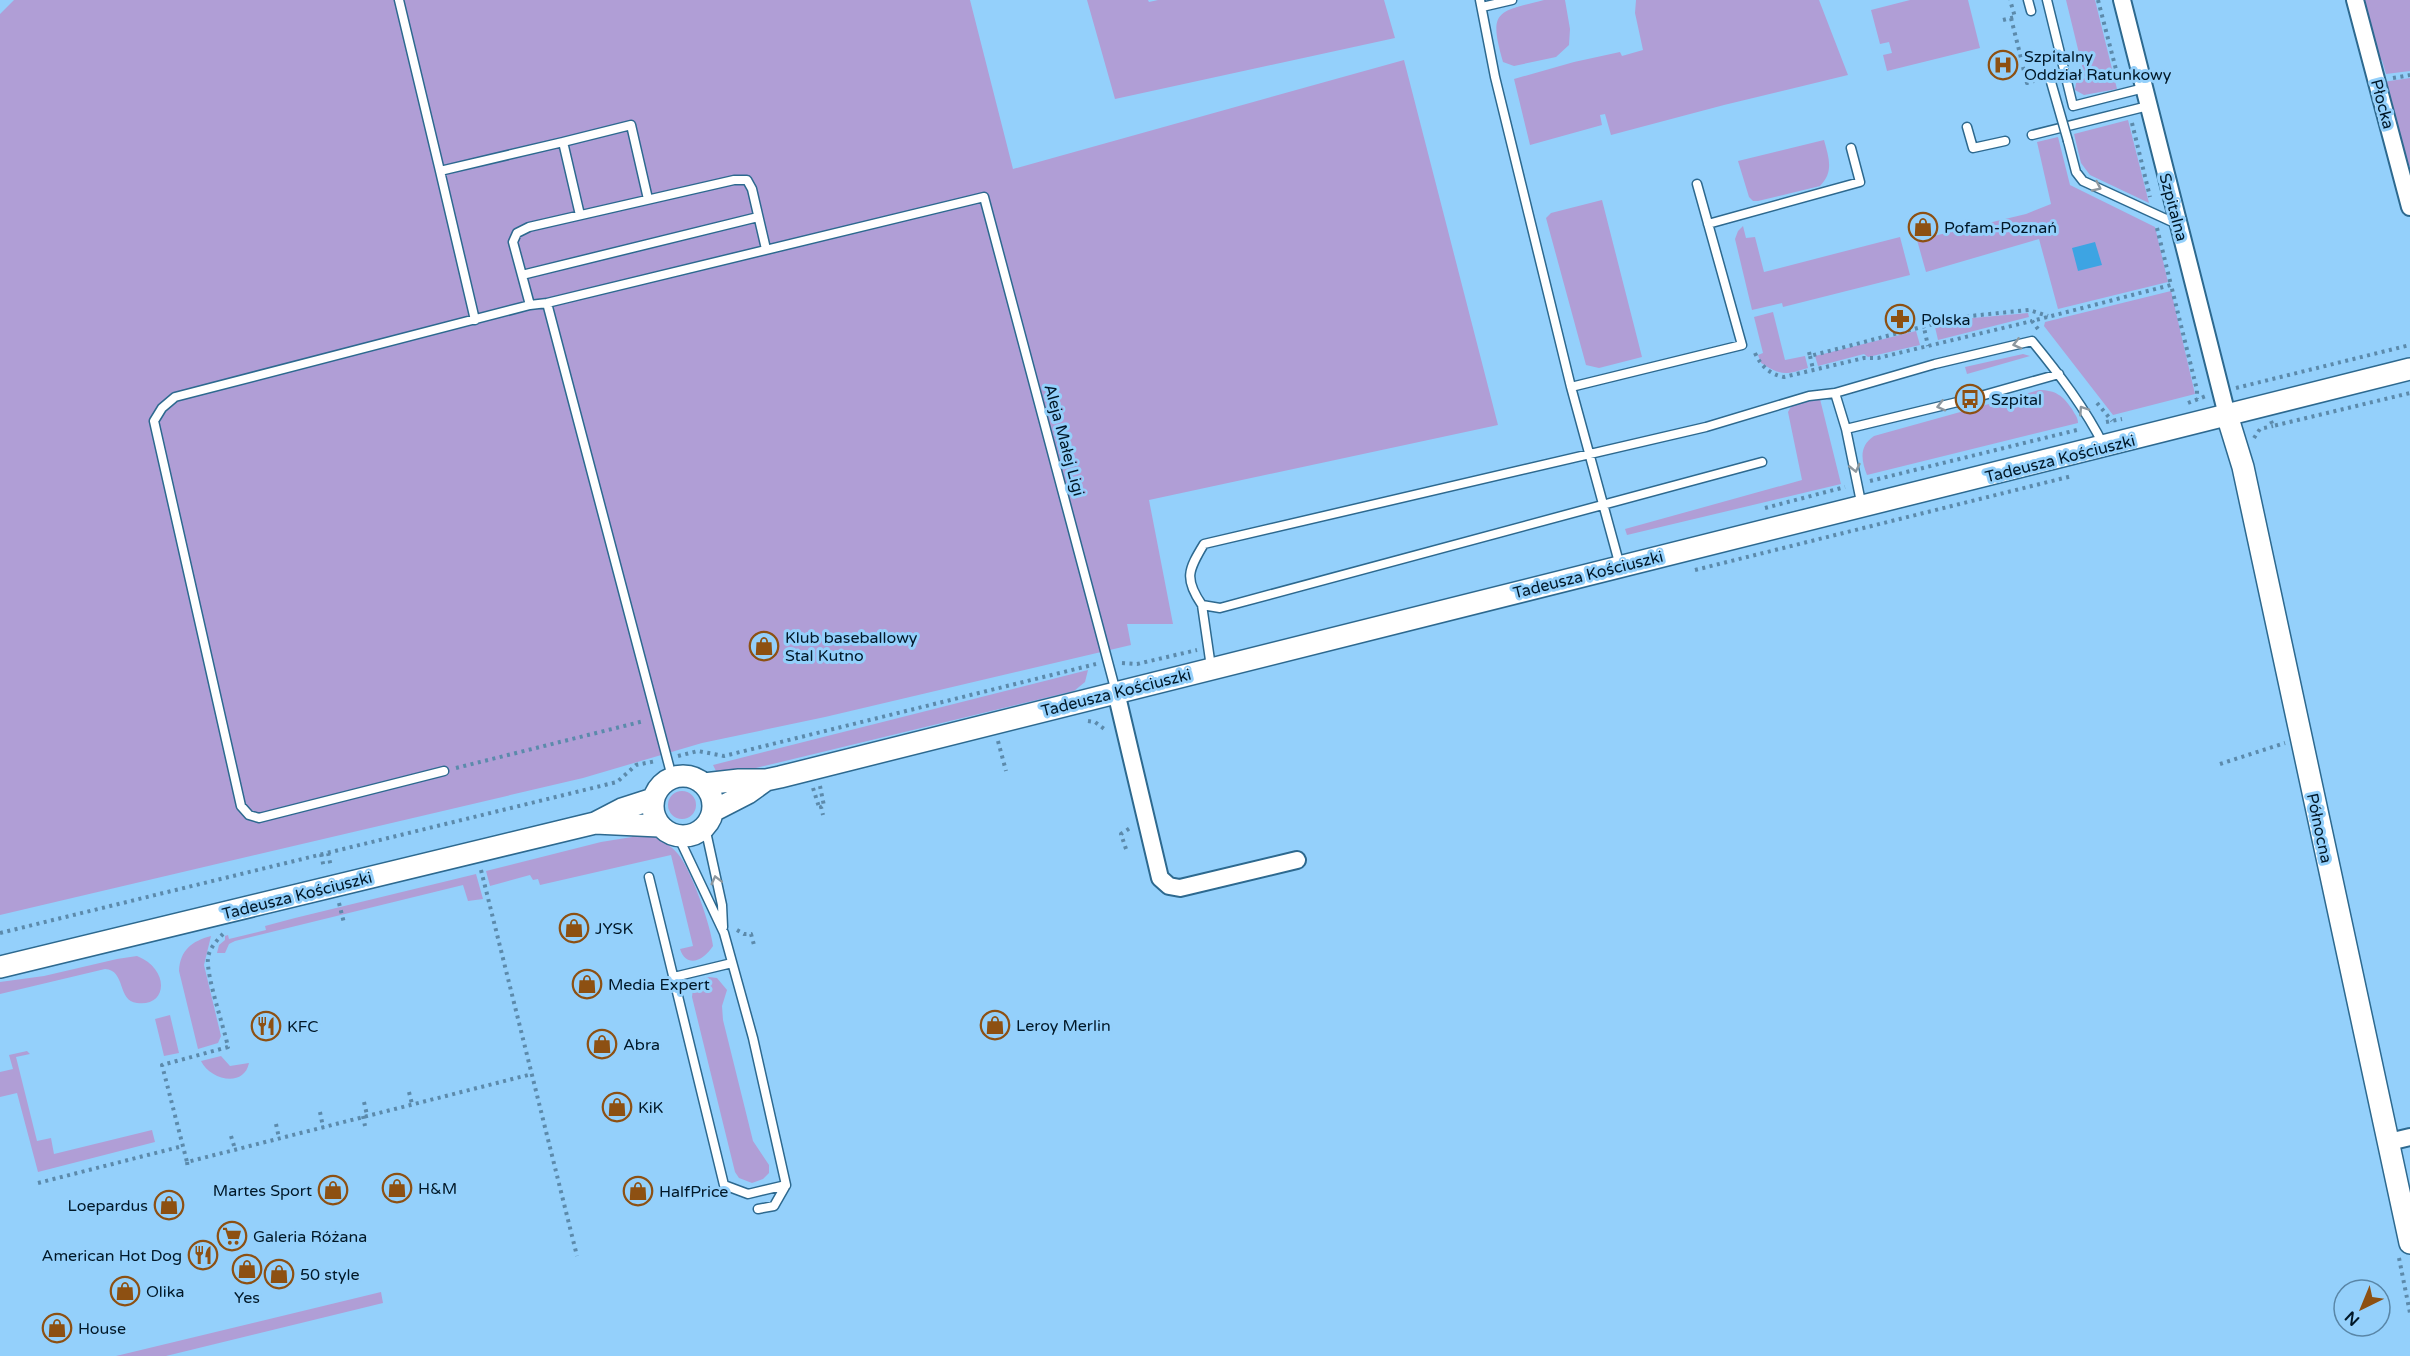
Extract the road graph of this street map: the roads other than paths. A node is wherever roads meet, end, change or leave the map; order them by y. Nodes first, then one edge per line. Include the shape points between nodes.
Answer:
1 (399, 0) edge
2 (1512, 0) edge
3 (2028, 0) edge
4 (2047, 0) edge
5 (2122, 0) edge
6 (2355, 0) edge
7 (1481, 4) edge
8 (2031, 11) dead end
9 (2051, 82) dead end
10 (2144, 88) junction
11 (2148, 106) junction
12 (1968, 127) dead end
13 (2032, 135) dead end
14 (2005, 141) dead end
15 (563, 142) junction
16 (1851, 148) dead end
17 (440, 171) junction
18 (1697, 184) dead end
19 (648, 200) junction
20 (2410, 207) edge
21 (580, 215) junction
22 (758, 217) junction
23 (1708, 224) junction
24 (2179, 225) junction
25 (766, 249) junction
26 (522, 275) junction
27 (547, 303) junction
28 (530, 305) junction
29 (475, 320) junction
30 (2410, 369) edge
31 (2059, 374) junction
32 (1570, 387) junction
33 (1835, 393) junction
34 (2227, 415) junction
35 (1846, 429) junction
36 (2104, 447) junction
37 (1588, 455) junction
38 (1762, 462) dead end
39 (1602, 505) junction
40 (1862, 507) junction
41 (1620, 567) junction
42 (1202, 605) junction
43 (1212, 668) junction
44 (1116, 692) junction
45 (444, 771) road end
46 (672, 777) junction
47 (766, 780) junction
48 (704, 784) junction
49 (653, 799) junction
50 (709, 819) junction
51 (595, 823) junction
52 (659, 826) junction
53 (678, 836) junction
54 (1297, 860) dead end
55 (649, 877) dead end
56 (724, 933) junction
57 (732, 963) junction
58 (0, 967) edge
59 (674, 977) junction
60 (2410, 1137) edge
61 (2389, 1142) junction
62 (786, 1185) junction
63 (758, 1209) dead end
64 (2410, 1243) edge

1 - 17 lane
2 - 7 lane
3 - 8 lane
4 - 10 lane via 2073,106
5 - 10 street, Szpitalna
6 - 20 street, Płocka
7 - 32 lane
9 -> 24 lane, bridge via 2076,172 2083,181
10 - 11 street, Szpitalna
11 - 13 lane
11 - 24 street, Szpitalna
12 - 14 lane via 1973,148
15 - 17 lane
15 - 19 lane via 631,125
15 - 21 lane
16 - 23 lane via 1860,182
17 - 29 lane
18 - 23 lane
19 - 21 lane
19 - 22 lane via 747,180
21 - 26 lane via 529,226 517,233 513,242
22 - 25 lane
22 - 26 lane
23 - 32 lane via 1742,345
24 - 34 street, Szpitalna
25 - 27 lane
25 - 44 lane, Aleja Małej Ligi via 984,197
26 - 28 lane
27 - 28 lane
27 - 46 lane
28 - 29 lane
29 - 45 lane via 175,397 154,421 241,806 249,815 259,818
30 - 34 street, Tadeusza Kościuszki
31 -> 33 lane via 2032,341
31 -> 35 lane
36 -> 31 lane
32 - 37 lane
33 - 35 lane
33 - 37 lane via 1809,396 1706,427
34 - 36 street, Tadeusza Kościuszki
34 - 61 street, Północna via 2242,467
35 -> 40 lane
36 - 40 street, Tadeusza Kościuszki
37 - 39 lane
37 - 42 lane via 1204,544 1190,567 1192,591
38 - 39 lane
39 - 41 lane
39 - 42 lane via 1220,608
40 - 41 street, Tadeusza Kościuszki
41 - 43 street, Tadeusza Kościuszki
42 - 43 lane
43 - 44 street, Tadeusza Kościuszki
44 - 47 street, Tadeusza Kościuszki
44 - 54 street via 1164,883 1180,888
46 - 48 street via 683,775
46 - 49 street via 663,782
47 - 48 street, Tadeusza Kościuszki
47 - 50 street, Tadeusza Kościuszki
48 - 50 street via 712,796
49 - 51 street, Tadeusza Kościuszki
49 - 52 street via 653,813
50 - 53 street via 692,835
56 -> 50 lane
51 - 52 street, Tadeusza Kościuszki
51 - 58 street, Tadeusza Kościuszki
52 - 53 street
53 - 56 lane
55 - 59 lane
56 - 57 lane
57 - 59 lane
57 - 62 lane
59 - 62 lane via 724,1185 748,1194
60 - 61 street
61 - 64 street, Północna
62 - 63 lane via 774,1206

